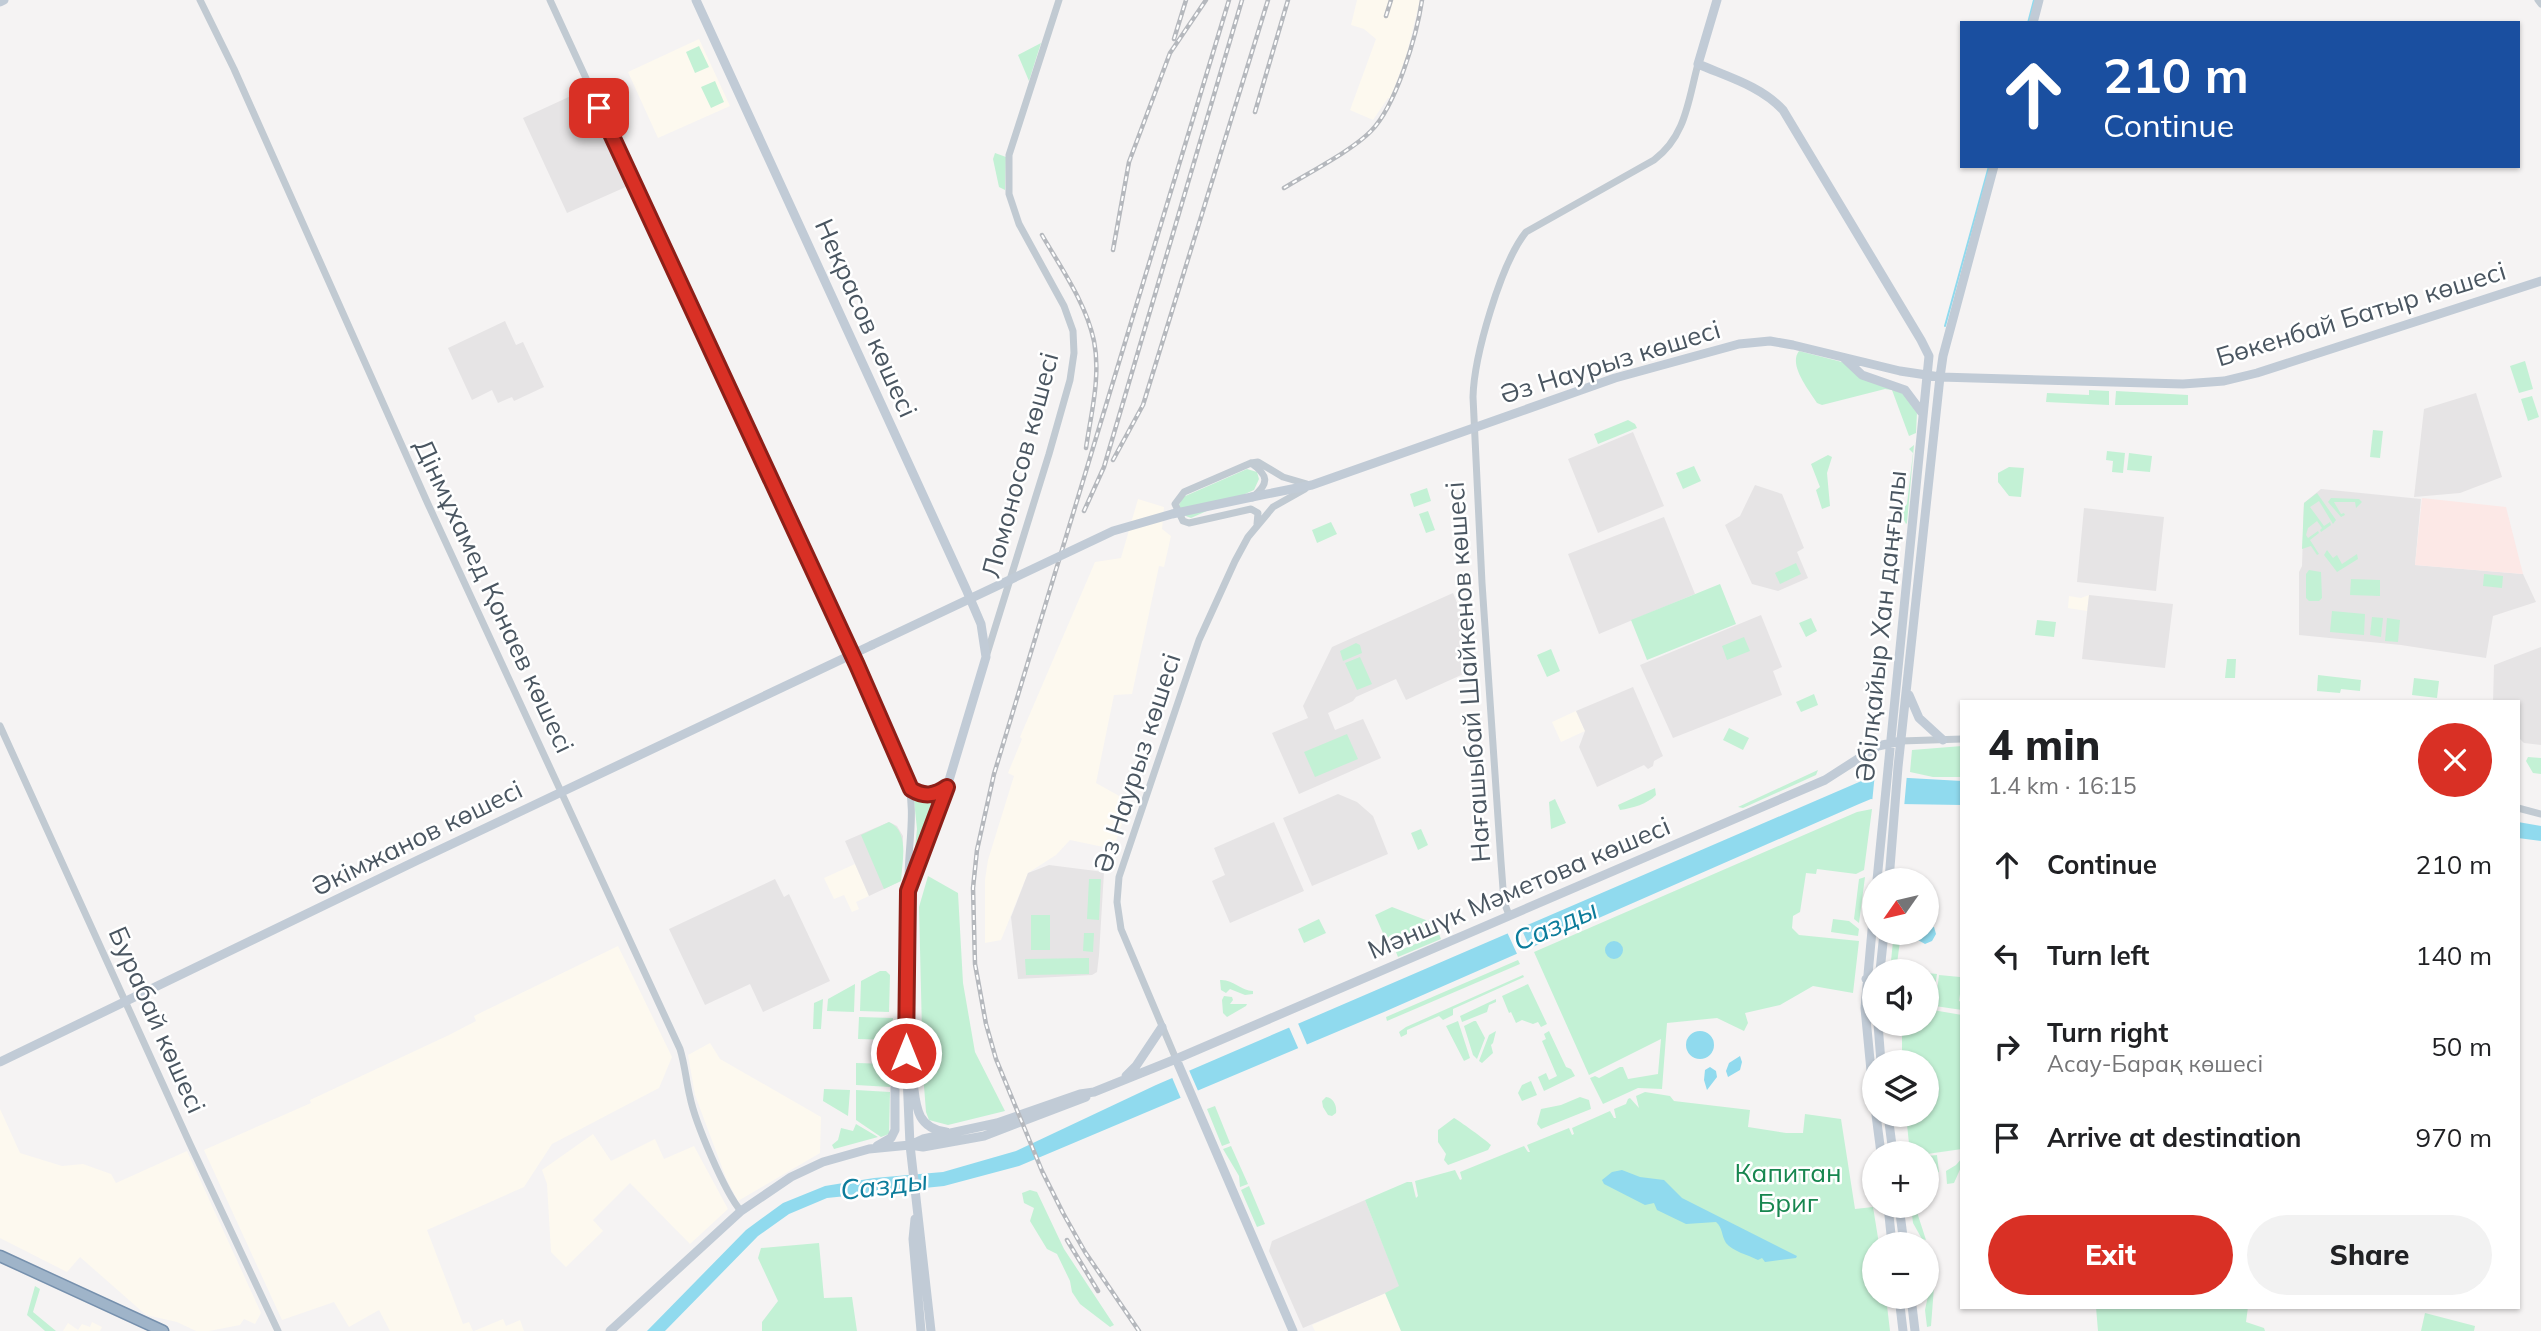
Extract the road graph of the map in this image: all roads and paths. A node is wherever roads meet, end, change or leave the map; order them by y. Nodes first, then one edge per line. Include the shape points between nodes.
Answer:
1 (200, 0) edge
2 (550, 0) edge
3 (696, 0) edge
4 (1059, 0) edge
5 (1717, 0) edge
6 (2039, 0) edge
7 (2034, 21) edge
8 (1698, 64) junction
9 (1993, 168) edge
10 (2541, 281) edge
11 (1842, 356) junction
12 (1928, 376) junction
13 (1940, 377) junction
14 (1923, 415) junction
15 (1475, 426) junction
16 (1920, 443) junction
17 (1933, 444) junction
18 (1251, 463) junction
19 (1312, 485) junction
20 (1252, 497) junction
21 (1257, 525) junction
22 (1903, 624) junction
23 (1914, 626) junction
24 (852, 654) junction
25 (986, 657) junction
26 (1897, 678) junction
27 (1909, 679) junction
28 (1907, 692) junction
29 (0, 726) edge
30 (1960, 739) edge
31 (1943, 740) junction
32 (1901, 741) junction
33 (1891, 742) junction
34 (947, 787) junction
35 (911, 789) junction
36 (561, 792) junction
37 (2520, 809) edge
38 (2541, 814) edge
39 (1882, 868) edge
40 (1884, 868) edge
41 (908, 888) junction
42 (1509, 915) junction
43 (125, 1001) junction
44 (1162, 1027) junction
45 (906, 1053) junction
46 (1176, 1059) junction
47 (0, 1062) edge
48 (1123, 1080) junction
49 (1094, 1092) junction
50 (955, 1133) junction
51 (910, 1145) junction
52 (869, 1149) junction
53 (915, 1210) junction
54 (741, 1211) junction
55 (0, 1256) edge
56 (1900, 1309) edge
57 (1912, 1309) edge
58 (163, 1331) edge
59 (278, 1331) edge
60 (610, 1331) edge
61 (921, 1331) edge
62 (931, 1331) edge
63 (1293, 1331) edge
64 (1903, 1331) edge
65 (1915, 1331) edge

1 - 36 street, Дінмұхамед Қонаев көшесі
2 - 24 street
3 - 25 main road, Некрасов көшесі via 981,624
4 - 25 street, Ломоносов көшесі via 1009,155 1009,194 1064,306 1073,331 1074,353 1049,454
5 - 8 main road
6 - 7 main road
8 - 12 main road, Әбілқайыр Хан даңғылы via 1766,94 1783,110 1922,340 1929,356
8 - 15 street, Нағашыбай Шайкенов көшесі via 1682,124 1670,148 1526,232 1509,258 1474,375
9 - 13 main road, Әбілқайыр Хан даңғылы
10 - 13 main road, Бөкенбай Батыр көшесі via 2224,381 2112,383
11 - 12 main road, Әз Наурыз көшесі
11 - 14 main road via 1862,375 1906,390
11 - 15 main road, Әз Наурыз көшесі via 1770,341 1739,344 1615,378
12 - 13 main road, Бөкенбай Батыр көшесі
12 - 14 main road, Әбілқайыр Хан даңғылы
13 - 17 main road, Әбілқайыр Хан даңғылы
14 - 16 main road, Әбілқайыр Хан даңғылы
15 - 19 main road, Әз Наурыз көшесі
15 - 42 street, Нағашыбай Шайкенов көшесі via 1501,862
16 - 17 main road
16 - 22 main road, Әбілқайыр Хан даңғылы
17 - 23 main road, Әбілқайыр Хан даңғылы
18 - 19 street
18 - 20 street via 1265,480
18 - 21 street via 1184,492 1175,504 1183,521 1189,523 1251,509 1258,513
19 - 20 main road, Әз Наурыз көшесі
19 - 21 street, Әз Наурыз көшесі via 1279,503
20 - 24 main road, Әкімжанов көшесі, bridge via 1112,531
21 - 44 street, Әз Наурыз көшесі via 1199,640 1119,877 1121,929
22 - 23 main road
22 - 26 main road, Әбілқайыр Хан даңғылы
23 - 27 main road, Әбілқайыр Хан даңғылы
24 - 35 street
24 - 36 main road, Әкімжанов көшесі
25 - 34 main road, Ломоносов көшесі
26 - 27 main road
26 - 33 main road, Әбілқайыр Хан даңғылы
27 - 28 main road, Әбілқайыр Хан даңғылы
28 - 31 main road via 1919,718
28 - 32 main road, Әбілқайыр Хан даңғылы
29 - 43 street, Бурабай көшесі
30 - 31 street, Мәншүк Мәметова көшесі
31 - 32 street, Мәншүк Мәметова көшесі
32 - 33 main road, Мәншүк Мәметова көшесі
32 - 40 main road, Әбілқайыр Хан даңғылы
33 - 39 main road, Әбілқайыр Хан даңғылы
33 - 42 main road, Мәншүк Мәметова көшесі via 1825,780
34 - 35 street via 926,796
34 - 41 main road, Ломоносов көшесі
35 - 41 street
36 - 43 main road, Әкімжанов көшесі
36 - 54 street, Дінмұхамед Қонаев көшесі via 680,1049 690,1100 730,1196
37 - 38 street
41 - 45 main road, Ломоносов көшесі
42 - 46 main road, Мәншүк Мәметова көшесі
43 - 47 main road, Әкімжанов көшесі
43 - 59 street, Бурабай көшесі
44 - 46 street, Әз Наурыз көшесі
44 - 48 main road
45 - 50 main road via 922,1121 929,1128
45 - 51 main road
45 - 52 main road via 895,1076 893,1135
46 - 48 main road, Мәншүк Мәметова көшесі
46 - 63 main road
48 - 49 main road, Мәншүк Мәметова көшесі
49 - 50 main road, Мәншүк Мәметова көшесі
49 - 51 main road, Мәншүк Мәметова көшесі via 984,1136 923,1147
50 - 51 main road, Мәншүк Мәметова көшесі
51 - 52 main road, Мәншүк Мәметова көшесі
51 - 53 main road
52 - 54 main road, Мәншүк Мәметова көшесі via 791,1177
53 - 61 main road
53 - 62 main road
54 - 60 main road, Мәншүк Мәметова көшесі
55 - 58 highway
56 - 64 main road
57 - 65 main road

